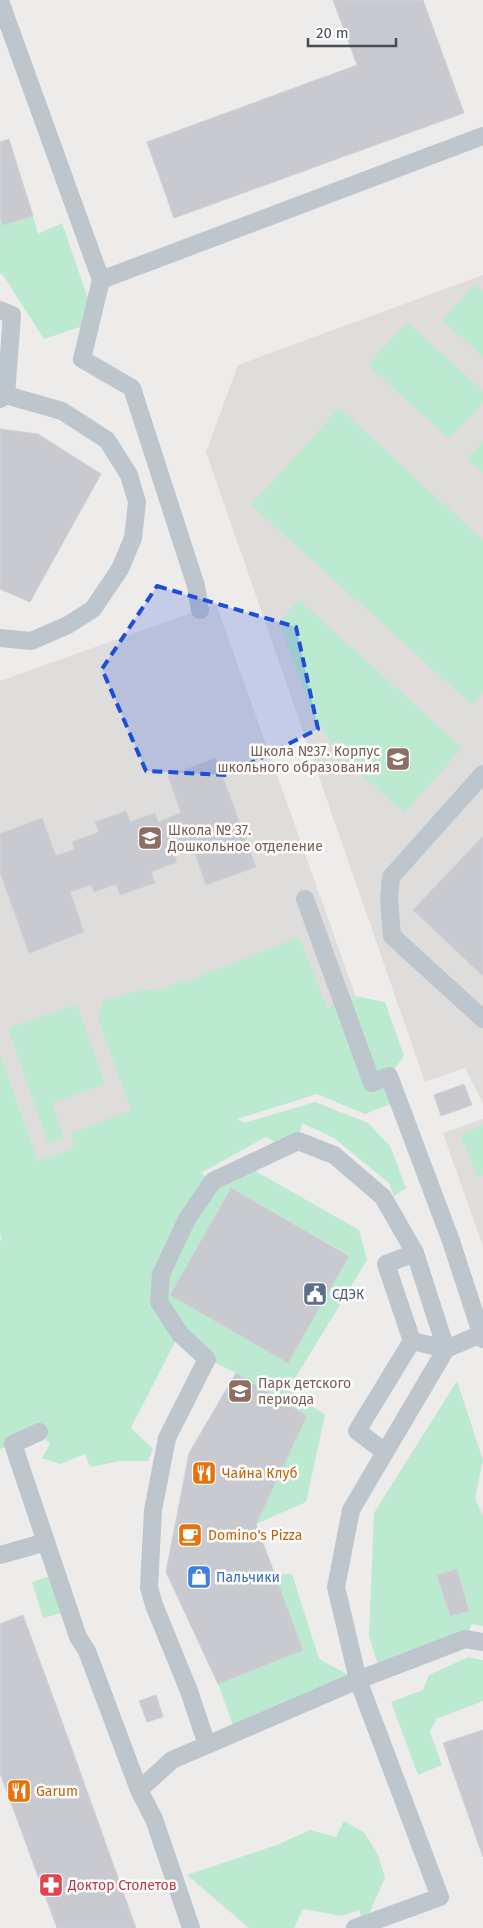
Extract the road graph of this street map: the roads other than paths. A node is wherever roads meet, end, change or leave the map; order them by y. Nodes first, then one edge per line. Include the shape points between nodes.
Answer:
1 (0, 1) edge
2 (4, 30) edge
3 (483, 136) edge
4 (101, 280) junction
5 (0, 310) edge
6 (3, 397) edge
7 (164, 485) junction
8 (137, 502) junction
9 (200, 610) dead end
10 (0, 638) edge
11 (483, 774) edge
12 (305, 899) dead end
13 (483, 1019) edge
14 (415, 1253) junction
15 (482, 1336) edge
16 (412, 1341) junction
17 (446, 1348) junction
18 (39, 1432) dead end
19 (7, 1446) edge
20 (385, 1452) junction
21 (46, 1542) junction
22 (0, 1555) edge
23 (483, 1642) edge
24 (358, 1680) junction
25 (207, 1745) junction
26 (139, 1790) junction
27 (191, 1928) edge
28 (355, 1928) edge

1 - 2 lane
2 - 4 lane
3 - 4 lane
4 - 7 lane via 82,359 132,388
5 - 6 lane via 12,315
6 - 8 lane via 62,411 107,440 129,475
7 - 8 lane
7 - 9 lane via 196,586
8 - 10 lane via 133,538 120,569 94,609 31,641
11 - 13 lane via 391,877 389,898 392,936
12 - 15 lane via 372,1083 389,1076
14 - 16 lane via 386,1264
14 - 17 lane
14 - 25 lane via 383,1197 334,1155 298,1141 213,1181 187,1219 161,1274 160,1302 180,1334 207,1359 167,1438 153,1510 149,1587
15 - 17 lane
16 - 17 lane
16 - 20 lane via 358,1431
17 - 20 lane
18 - 19 lane
19 - 21 lane
20 - 24 lane via 351,1510 336,1588
21 - 22 lane
21 - 26 lane via 78,1637 87,1651
23 - 24 lane via 465,1639
24 - 25 lane
24 - 28 lane via 440,1896
25 - 26 lane via 172,1760
26 - 27 lane via 154,1819

